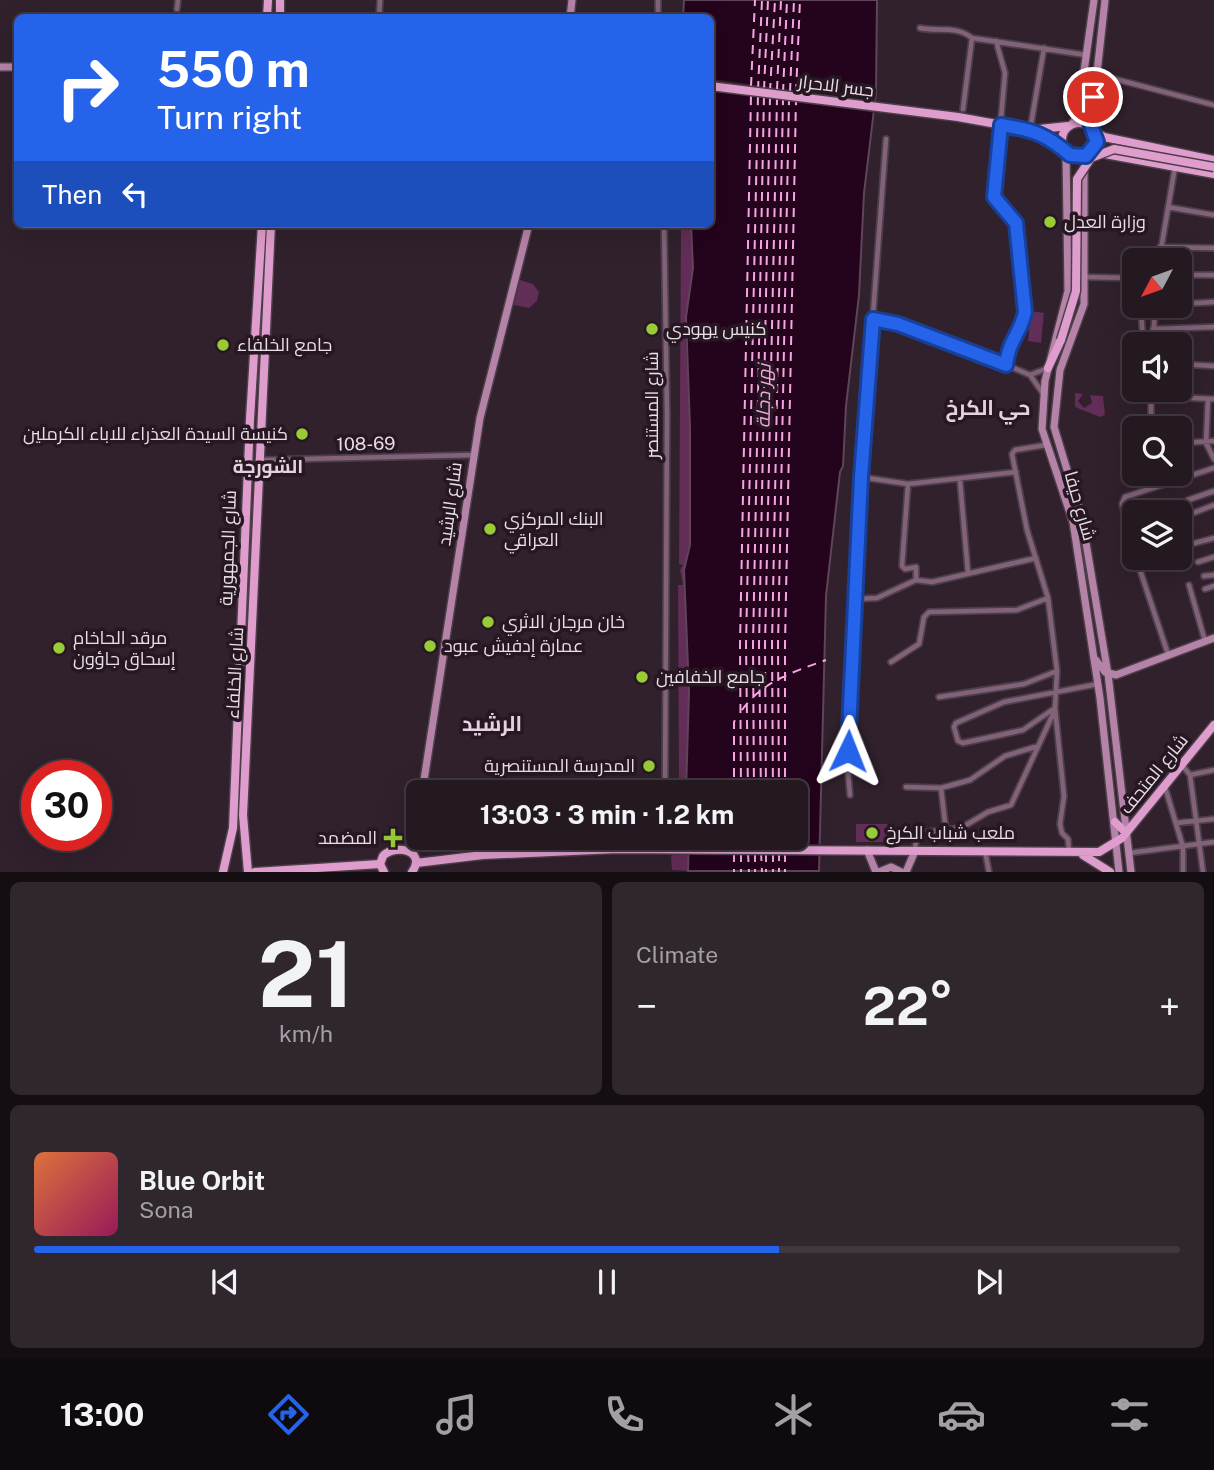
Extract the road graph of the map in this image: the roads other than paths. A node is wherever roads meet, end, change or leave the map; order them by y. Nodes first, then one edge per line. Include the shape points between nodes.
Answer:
1 (178, 0) edge
2 (1094, 0) edge
3 (1105, 0) edge
4 (177, 9) dead end
5 (920, 29) dead end
6 (972, 38) junction
7 (996, 41) junction
8 (1044, 48) junction
9 (1087, 55) junction
10 (1096, 74) junction
11 (714, 86) edge
12 (1214, 105) edge
13 (960, 113) junction
14 (1001, 125) junction
15 (1070, 125) junction
16 (1092, 129) junction
17 (1030, 130) junction
18 (886, 139) dead end
19 (1065, 149) junction
20 (1099, 150) junction
21 (1214, 160) edge
22 (1214, 167) edge
23 (1175, 168) junction
24 (1084, 172) dead end
25 (1214, 174) edge
26 (1084, 198) junction
27 (1068, 199) junction
28 (1168, 206) junction
29 (1214, 215) edge
30 (262, 228) edge
31 (271, 228) edge
32 (528, 228) edge
33 (664, 228) edge
34 (1160, 247) joint
35 (1214, 248) edge
36 (1192, 275) edge
37 (1214, 275) edge
38 (1084, 277) junction
39 (1122, 280) edge
40 (1214, 302) edge
41 (1192, 303) edge
42 (1154, 318) edge
43 (873, 319) junction
44 (1214, 327) edge
45 (1153, 329) joint
46 (1006, 365) junction
47 (1192, 365) edge
48 (1214, 366) edge
49 (1048, 368) junction
50 (1030, 375) junction
51 (1043, 393) junction
52 (1192, 397) edge
53 (1211, 399) edge
54 (1214, 441) edge
55 (1192, 443) edge
56 (1206, 443) junction
57 (1046, 445) junction
58 (474, 455) junction
59 (1214, 459) edge
60 (260, 460) junction
61 (1214, 468) edge
62 (1016, 472) junction
63 (861, 477) junction
64 (960, 481) junction
65 (908, 484) junction
66 (1214, 491) edge
67 (1123, 500) edge
68 (1188, 500) dead end
69 (1214, 505) edge
70 (1192, 513) edge
71 (1214, 538) edge
72 (1192, 544) edge
73 (1214, 557) edge
74 (1036, 558) junction
75 (1198, 562) dead end
76 (1141, 570) edge
77 (968, 573) junction
78 (1214, 575) edge
79 (1204, 576) dead end
80 (916, 580) junction
81 (1189, 585) dead end
82 (1214, 586) edge
83 (1205, 589) dead end
84 (1048, 598) junction
85 (855, 599) junction
86 (1214, 638) edge
87 (1205, 641) junction
88 (1168, 654) junction
89 (1094, 656) junction
90 (891, 662) dead end
91 (1129, 670) junction
92 (1057, 671) junction
93 (1108, 674) junction
94 (1098, 684) junction
95 (1110, 687) junction
96 (1057, 691) junction
97 (939, 697) dead end
98 (1100, 698) junction
99 (1055, 708) junction
100 (1214, 725) edge
101 (1036, 747) junction
102 (1182, 765) junction
103 (1214, 770) edge
104 (1190, 775) junction
105 (424, 780) edge
106 (665, 780) edge
107 (906, 787) dead end
108 (1165, 787) junction
109 (941, 788) junction
110 (850, 795) dead end
111 (1214, 819) edge
112 (1115, 822) junction
113 (1198, 822) junction
114 (1176, 823) junction
115 (946, 831) junction
116 (1126, 833) junction
117 (1214, 842) edge
118 (1199, 844) junction
119 (1117, 845) junction
120 (1183, 847) junction
121 (597, 850) edge
122 (808, 850) edge
123 (867, 850) junction
124 (984, 850) junction
125 (1128, 850) junction
126 (410, 851) joint
127 (915, 851) junction
128 (1073, 853) junction
129 (414, 867) edge
130 (382, 868) edge
131 (223, 872) edge
132 (248, 872) edge
133 (256, 872) edge
134 (877, 872) edge
135 (901, 872) edge
136 (906, 872) edge
137 (989, 872) edge
138 (1110, 872) edge
139 (1119, 872) edge
140 (1131, 872) edge
141 (1183, 872) edge
142 (1203, 872) edge

1 - 4 street
2 - 9 main road
3 - 10 main road
5 - 6 street via 950,29
6 - 7 street
6 - 13 street
7 - 8 street
7 - 14 street via 1004,73
8 - 9 street
8 - 17 street
9 - 15 main road via 1078,114
10 - 12 street
10 - 16 main road
11 - 13 main road, جسر الاحرار
13 - 14 main road, جسر الاحرار
14 - 17 main road, جسر الاحرار
14 - 46 street via 994,197 1016,223 1025,312 1009,345
15 - 16 main road via 1081,122
15 - 17 main road
15 - 19 main road via 1062,136
16 - 20 main road
16 - 21 main road via 1104,138
17 - 19 main road
18 - 43 street
19 - 20 main road via 1076,157
19 - 27 main road, شارع حيفا
20 - 23 main road
22 - 49 main road, bridge via 1114,149 1085,163 1077,188 1076,291
23 - 25 main road
23 - 28 street
24 - 26 main road, شارع حيفا
26 - 27 main road via 1077,193
26 - 38 main road, شارع حيفا
27 - 49 main road, شارع حيفا via 1068,291
28 - 29 street
28 - 34 street
30 - 131 main road, شارع الجمهورية via 233,828
31 - 60 main road, شارع الخلفاء
32 - 58 main road, شارع الرشيد
33 - 106 street, شارع المستنصر
34 - 35 street
36 - 37 street
38 - 39 street
38 - 93 main road, شارع حيفا via 1084,304 1060,370 1054,427 1082,519
40 - 41 street
42 - 45 street
43 - 46 street
43 - 63 street
44 - 45 street
46 - 50 street
47 - 48 street
49 - 50 street
49 - 51 main road, شارع حيفا
50 - 51 street
51 - 57 main road, شارع حيفا
52 - 53 street
53 - 56 street
54 - 56 street
55 - 56 street
56 - 59 street
57 - 62 street via 1012,451
57 - 89 main road, شارع حيفا via 1073,522
58 - 60 street, 108-69
58 - 105 main road, شارع الرشيد
60 - 132 main road, شارع الخلفاء via 243,815
61 - 67 street
62 - 64 street
62 - 74 street
63 - 65 street
63 - 85 street
64 - 65 street
64 - 77 street
65 - 80 street via 902,566 916,567
66 - 68 street
69 - 70 street
71 - 72 street
73 - 75 street
74 - 77 street
74 - 84 street
76 - 88 street
77 - 80 street via 932,582
78 - 79 street
80 - 85 street via 877,598
81 - 87 street
82 - 83 street
84 - 90 street via 1017,610 929,612 919,644
84 - 92 street
85 - 110 street
86 - 87 main road
87 - 88 main road
88 - 91 main road
89 - 93 main road
89 - 94 main road, شارع حيفا
91 - 93 main road
91 - 95 main road
92 - 96 street
92 - 97 street via 1024,684
93 - 95 main road, شارع حيفا
94 - 96 street
94 - 98 main road, شارع حيفا
95 - 98 main road
95 - 116 main road, شارع حيفا
96 - 99 street
96 - 99 street via 1004,702 954,727 963,743 1023,730
98 - 112 main road, شارع حيفا
99 - 101 street
99 - 128 street via 1064,796 1061,829
100 - 102 main road, شارع المتحف
101 - 109 street via 1005,756 970,780
101 - 115 street via 1011,806
102 - 104 street
102 - 108 main road, شارع المتحف
103 - 104 street
104 - 113 street
107 - 109 street
108 - 114 street
108 - 116 main road, شارع المتحف
109 - 115 street
111 - 113 street
112 - 116 main road
112 - 119 main road, شارع حيفا
113 - 114 street
113 - 118 street
114 - 120 street
115 - 127 street via 917,834
116 - 119 main road, شارع المتحف
116 - 125 main road, شارع حيفا
117 - 118 street
118 - 120 street
118 - 142 street
119 - 125 main road
119 - 128 main road via 1099,852
119 - 139 main road, شارع حيفا
120 - 125 street
120 - 141 street
121 - 129 main road via 483,855
122 - 123 main road
123 - 127 main road
123 - 134 main road
124 - 127 main road
124 - 128 main road
124 - 137 street
125 - 140 main road, شارع حيفا
126 - 129 main road
126 - 130 main road via 389,851
127 - 136 main road
128 - 138 main road
130 - 133 main road
134 - 135 main road via 891,867

